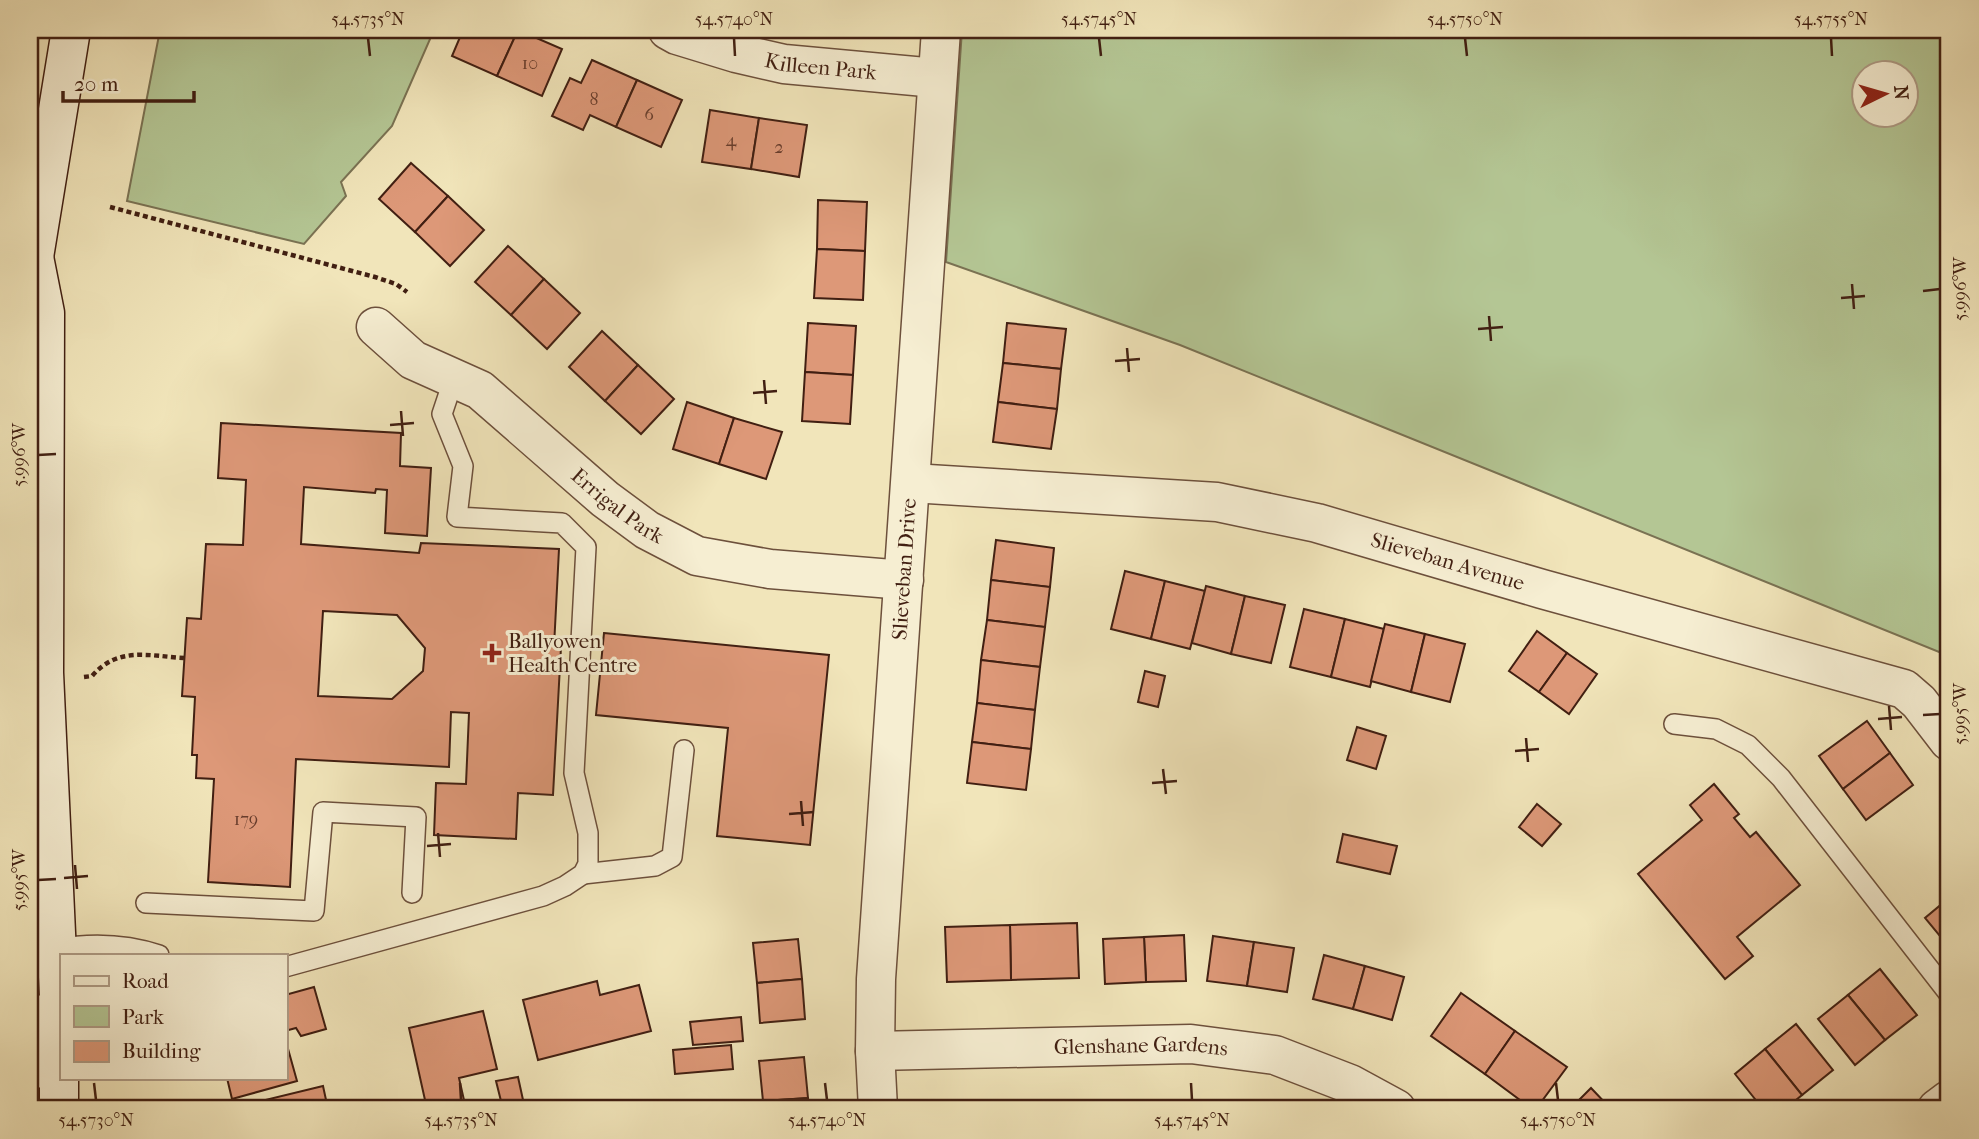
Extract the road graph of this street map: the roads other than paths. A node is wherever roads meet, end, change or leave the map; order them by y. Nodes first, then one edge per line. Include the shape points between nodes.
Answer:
1 (71, 30) edge
2 (668, 30) edge
3 (941, 30) edge
4 (936, 78) junction
5 (32, 264) edge
6 (376, 327) dead end
7 (454, 378) junction
8 (912, 483) junction
9 (904, 580) junction
10 (37, 654) edge
11 (1674, 723) dead end
12 (1949, 741) edge
13 (684, 750) dead end
14 (583, 874) junction
15 (412, 892) dead end
16 (146, 903) dead end
17 (56, 949) junction
18 (154, 954) edge
19 (287, 966) edge
20 (1949, 994) edge
21 (30, 1012) edge
22 (875, 1051) junction
23 (1949, 1100) edge
24 (1412, 1102) edge
25 (59, 1109) edge
26 (878, 1109) edge
27 (1937, 1109) edge

1 - 5 street
2 - 4 street, Killeen Park via 784,64
3 - 4 street, Slieveban Drive
4 - 8 street, Slieveban Drive
5 - 10 street via 45,313
6 - 7 street, Errigal Park via 413,360
7 - 9 street, Errigal Park via 480,390 647,530 697,556 770,569
7 - 14 lane via 442,414 463,466 457,517 562,523 586,547 574,773 589,841
8 - 9 street, Slieveban Drive
8 - 12 street, Slieveban Avenue via 1217,502 1317,523 1904,688
9 - 22 street, Slieveban Drive
10 - 17 street
11 - 20 lane via 1716,729 1748,745 1780,778
13 - 14 lane via 673,858 655,866
14 - 19 lane via 543,895
15 - 16 lane via 416,817 323,812 314,911
17 - 18 lane via 79,945
17 - 25 street
21 - 25 street
22 - 24 street, Glenshane Gardens via 1191,1044 1275,1055
22 - 26 street, Slieveban Drive
23 - 27 street

